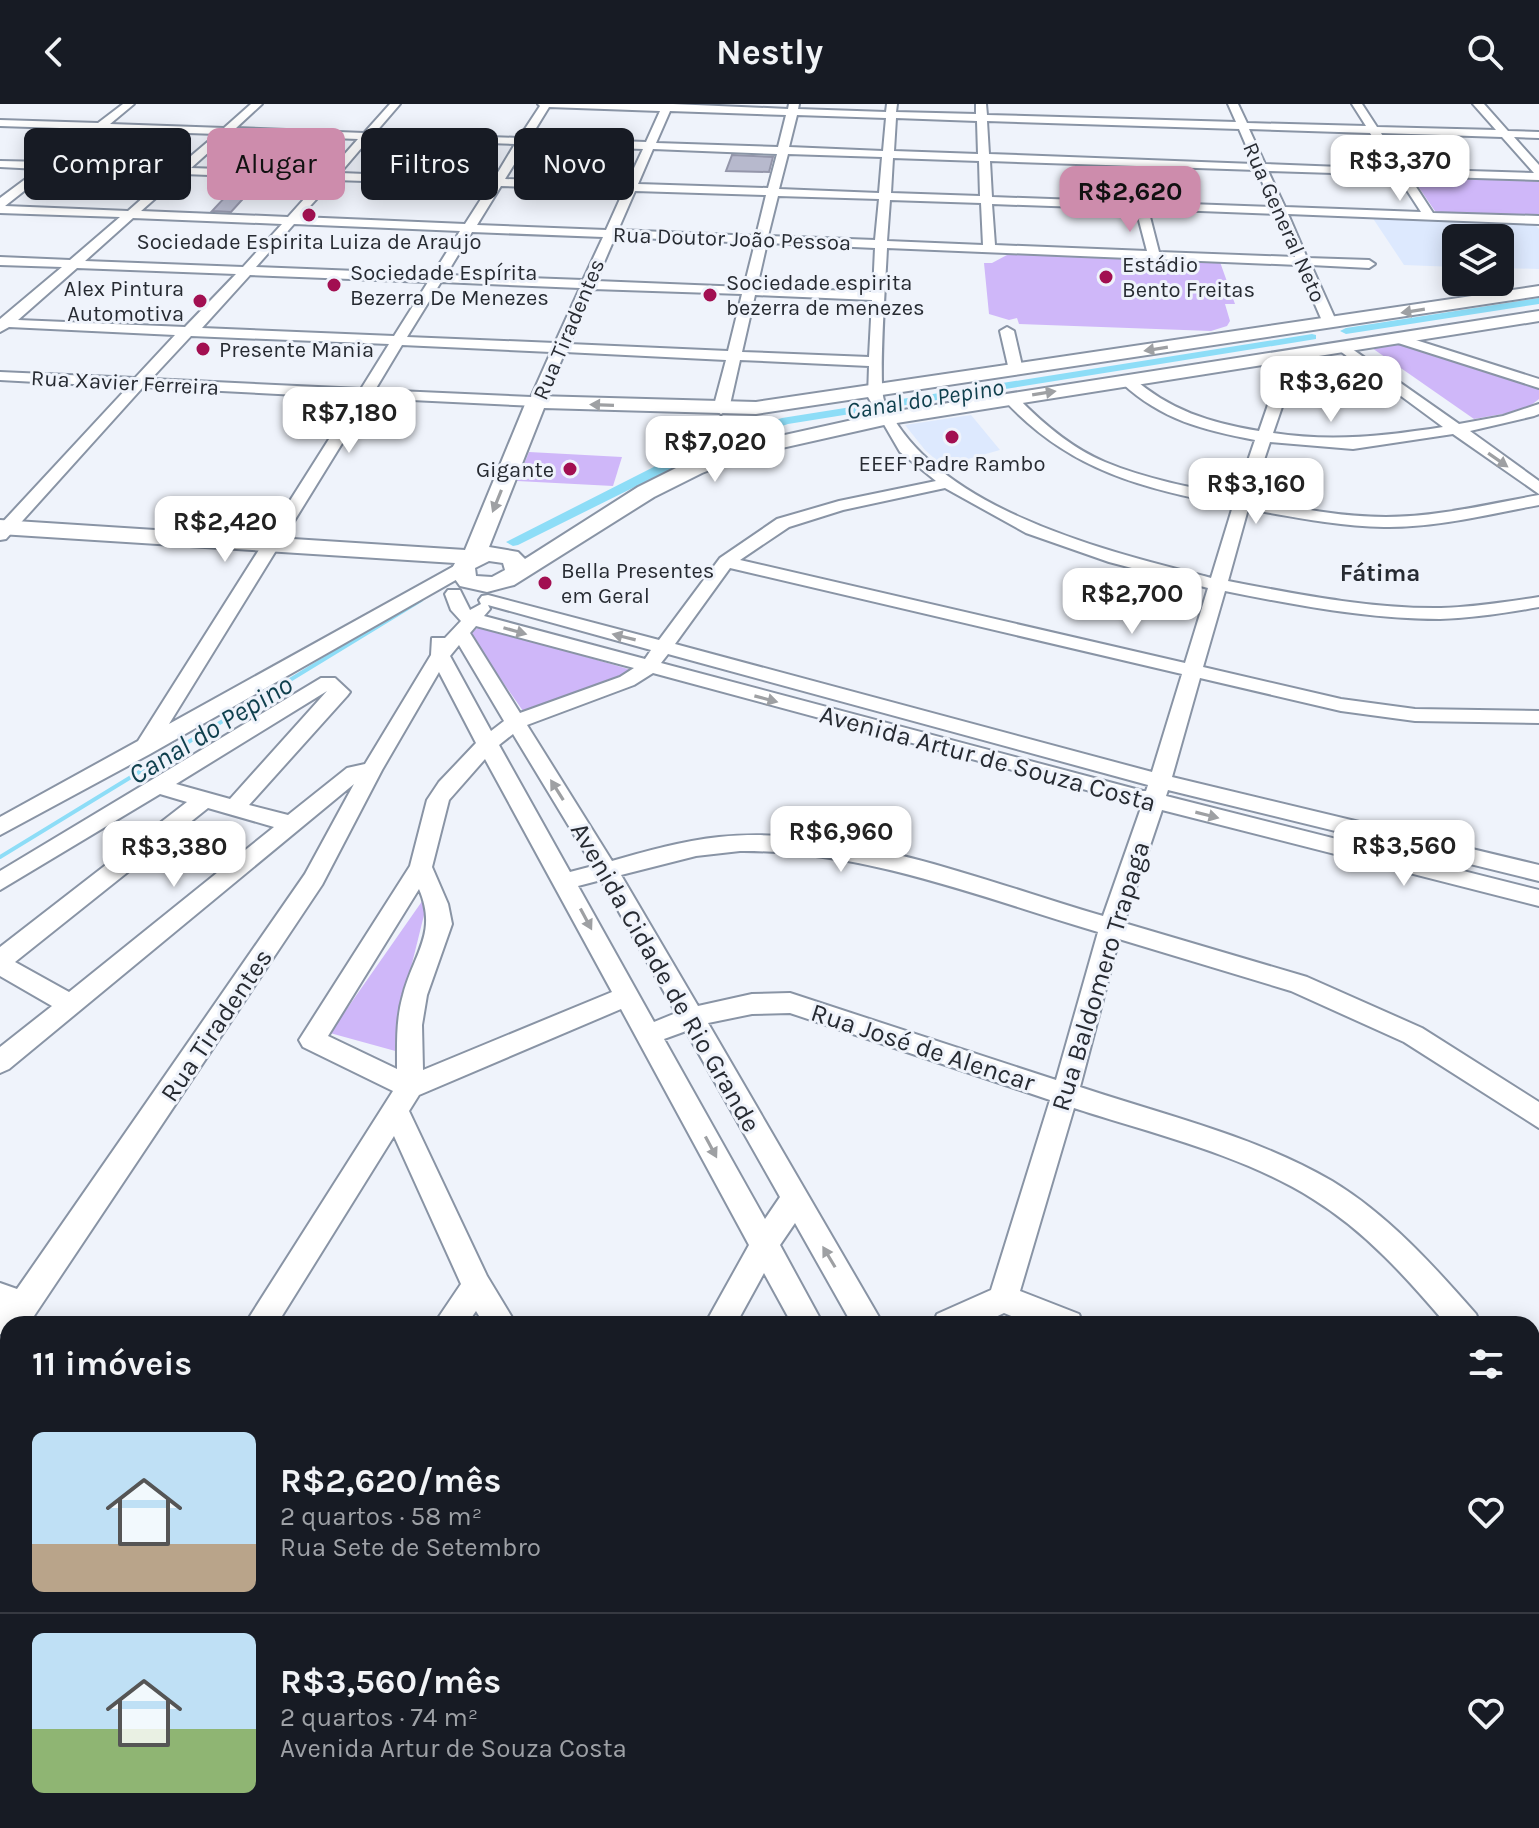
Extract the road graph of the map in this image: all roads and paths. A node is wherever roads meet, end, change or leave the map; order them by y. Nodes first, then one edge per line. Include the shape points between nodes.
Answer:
1 (129, 104) edge
2 (257, 104) edge
3 (395, 104) edge
4 (545, 104) edge
5 (1233, 104) edge
6 (1357, 104) edge
7 (1478, 104) edge
8 (667, 106) edge
9 (793, 108) edge
10 (892, 109) edge
11 (981, 110) edge
12 (1117, 118) junction
13 (0, 123) edge
14 (1242, 125) junction
15 (99, 127) junction
16 (229, 128) edge
17 (374, 128) edge
18 (531, 128) edge
19 (207, 130) edge
20 (1374, 130) junction
21 (1505, 133) junction
22 (1539, 135) edge
23 (1122, 136) dead end
24 (361, 142) edge
25 (634, 145) edge
26 (649, 145) junction
27 (207, 147) edge
28 (1126, 149) dead end
29 (782, 151) junction
30 (887, 155) junction
31 (514, 156) edge
32 (985, 158) junction
33 (345, 159) edge
34 (191, 160) edge
35 (1130, 163) junction
36 (0, 164) edge
37 (24, 164) edge
38 (1260, 167) junction
39 (1400, 171) junction
40 (1539, 175) edge
41 (634, 178) edge
42 (498, 181) edge
43 (24, 187) edge
44 (634, 187) edge
45 (772, 192) junction
46 (885, 195) junction
47 (145, 200) edge
48 (308, 200) edge
49 (486, 200) edge
50 (624, 200) edge
51 (987, 200) junction
52 (1141, 205) junction
53 (0, 206) edge
54 (1279, 210) junction
55 (129, 214) junction
56 (1429, 216) junction
57 (290, 220) junction
58 (1539, 220) edge
59 (468, 227) junction
60 (609, 233) junction
61 (763, 240) junction
62 (881, 243) junction
63 (989, 248) junction
64 (1154, 255) junction
65 (1300, 260) junction
66 (0, 261) edge
67 (73, 264) junction
68 (1369, 264) dead end
69 (244, 272) junction
70 (435, 280) junction
71 (586, 286) junction
72 (1539, 291) edge
73 (750, 293) junction
74 (879, 296) junction
75 (1539, 316) edge
76 (2, 325) edge
77 (195, 328) junction
78 (1007, 331) dead end
79 (1343, 338) junction
80 (1400, 339) junction
81 (399, 340) junction
82 (560, 347) junction
83 (734, 356) junction
84 (1296, 360) junction
85 (877, 362) junction
86 (1016, 370) junction
87 (0, 376) edge
88 (1127, 380) junction
89 (144, 383) junction
90 (1539, 384) edge
91 (363, 394) junction
92 (1011, 399) junction
93 (536, 402) junction
94 (878, 404) junction
95 (1539, 408) edge
96 (721, 409) junction
97 (1475, 426) junction
98 (1455, 429) junction
99 (1265, 435) junction
100 (1539, 471) edge
101 (943, 484) junction
102 (1539, 489) edge
103 (1539, 500) edge
104 (1242, 502) junction
105 (5, 533) edge
106 (272, 543) junction
107 (726, 562) junction
108 (461, 568) junction
109 (510, 578) junction
110 (1219, 583) junction
111 (488, 600) junction
112 (1539, 602) edge
113 (459, 625) junction
114 (664, 647) junction
115 (440, 655) junction
116 (648, 668) junction
117 (1191, 672) junction
118 (456, 687) junction
119 (420, 688) junction
120 (900, 711) junction
121 (404, 715) junction
122 (1539, 717) edge
123 (516, 722) junction
124 (889, 732) junction
125 (488, 743) junction
126 (143, 749) junction
127 (372, 770) junction
128 (157, 786) junction
129 (1156, 791) junction
130 (204, 800) junction
131 (234, 808) junction
132 (291, 824) junction
133 (0, 827) edge
134 (421, 867) junction
135 (607, 871) junction
136 (1539, 873) edge
137 (566, 881) junction
138 (0, 882) edge
139 (1539, 898) edge
140 (1111, 926) junction
141 (0, 962) edge
142 (626, 996) junction
143 (70, 1004) junction
144 (691, 1018) junction
145 (650, 1034) junction
146 (0, 1062) edge
147 (1065, 1094) junction
148 (402, 1099) junction
149 (1539, 1117) edge
150 (795, 1199) junction
151 (764, 1245) junction
152 (477, 1286) junction
153 (1003, 1299) junction
154 (10, 1314) edge
155 (265, 1316) edge
156 (455, 1316) edge
157 (496, 1316) edge
158 (724, 1316) edge
159 (804, 1316) edge
160 (863, 1316) edge
161 (966, 1316) edge
162 (1047, 1316) edge
163 (1458, 1316) edge

1 - 15 street
2 - 16 street
3 - 17 street
4 - 8 street
4 - 18 street
5 - 14 street, Rua General Neto
6 - 20 street
7 - 21 street
8 - 9 street
8 - 26 street, Rua Tiradentes
9 - 10 street
9 - 29 street
10 - 11 street
10 - 30 street
11 - 12 street
11 - 32 street
12 - 14 street
12 - 23 street
13 - 15 street
14 - 20 street
14 - 38 street, Rua General Neto
15 - 19 street
20 - 21 street
20 - 39 street
21 - 22 street
21 - 40 street
24 - 33 street
25 - 26 street
26 - 29 street
26 - 41 street, Rua Tiradentes
27 - 34 street
28 - 35 street
29 - 30 street
29 - 45 street
30 - 32 street
30 - 46 street
31 - 42 street
32 - 35 street
32 - 51 street
35 - 38 street
36 - 37 street
38 - 39 street
38 - 54 street, Rua General Neto
39 - 40 street
39 - 56 street
43 - 53 street
44 - 45 street
45 - 46 street
45 - 61 street
46 - 51 street
46 - 62 street
47 - 55 street
48 - 57 street
49 - 59 street
50 - 60 street, Rua Tiradentes
51 - 52 street
51 - 63 street
52 - 54 street
52 - 64 street
53 - 55 street, Rua Doutor João Pessoa
54 - 56 street
54 - 65 street, Rua General Neto
55 - 57 street, Rua Doutor João Pessoa
55 - 67 street
56 - 58 street
57 - 59 street, Rua Doutor João Pessoa
57 - 69 street
59 - 60 street, Rua Doutor João Pessoa
59 - 70 street
60 - 61 street, Rua Doutor João Pessoa
60 - 71 street, Rua Tiradentes
61 - 62 street, Rua Doutor João Pessoa
61 - 73 street
62 - 63 street, Rua Doutor João Pessoa
62 - 74 street
63 - 64 street, Rua Doutor João Pessoa
64 - 65 street, Rua Doutor João Pessoa
65 - 68 street, Rua Doutor João Pessoa
65 - 79 street, Rua General Neto
66 - 67 street
67 - 69 street
67 - 76 street
69 - 70 street
69 - 77 street
70 - 71 street
70 - 81 street
71 - 73 street
71 - 82 street, Rua Tiradentes
72 -> 79 main road, Rua Xavier Ferreira
73 - 74 street
73 - 83 street
74 - 85 street
75 - 80 main road
76 - 77 street
77 - 81 street
77 - 89 street
78 - 86 street
79 - 80 main road
79 - 84 main road
79 -> 86 main road, Rua Xavier Ferreira
79 - 97 street
79 - 98 street
80 - 90 street
81 - 82 street
81 - 91 street
82 - 83 street
82 - 93 street, Rua Tiradentes
83 - 85 street
83 - 96 street
84 - 88 main road via 1264,359
84 - 99 street, Rua Baldomero Trapaga
85 - 94 street
86 - 94 main road, Rua Xavier Ferreira
87 - 89 street, Rua Xavier Ferreira
92 -> 88 main road
88 - 99 street via 1172,413
89 - 91 street, Rua Xavier Ferreira
89 - 105 street
91 - 93 street, Rua Xavier Ferreira
91 - 106 street
92 - 94 main road
92 - 104 street via 1064,447 1098,465
96 -> 93 main road, Rua Xavier Ferreira
93 -> 108 main road, Rua Tiradentes
94 - 96 main road, Rua Xavier Ferreira
94 - 101 street via 918,462
94 - 109 main road via 694,468 646,492
95 - 97 street
97 - 98 street
97 - 100 street
98 - 99 street via 1355,444
98 -> 102 street
99 - 104 street, Rua Baldomero Trapaga
101 - 107 street via 783,523
101 - 110 street via 1003,518 1072,545
103 - 104 street via 1386,522 1340,521
104 - 110 street, Rua Baldomero Trapaga
105 - 106 main road
106 - 108 main road
106 - 126 street
107 - 114 street
107 - 117 street
108 - 109 main road via 468,581 482,585
108 - 113 street
108 - 126 street
109 - 111 street, Rua Tiradentes
110 - 112 street via 1345,606 1426,613
110 - 117 street, Rua Baldomero Trapaga
111 - 113 street, Rua Tiradentes
114 -> 111 street, Avenida Artur de Souza Costa
113 - 115 street via 439,647
113 -> 116 street, Avenida Artur de Souza Costa
113 - 121 street, Rua Tiradentes
113 - 123 street, Avenida Cidade de Rio Grande
114 - 116 street
114 - 120 street, Avenida Artur de Souza Costa
115 - 118 street, Avenida Cidade de Rio Grande
115 - 119 street, Rua Tiradentes
116 - 123 street via 627,681
116 -> 124 street, Avenida Artur de Souza Costa
117 - 122 street via 1341,705 1415,715
117 - 129 street, Rua Baldomero Trapaga
118 - 119 street via 433,681
118 - 125 street, Avenida Cidade de Rio Grande
119 - 121 street, Rua Tiradentes
120 - 124 street
120 - 129 street, Avenida Artur de Souza Costa
121 - 127 street, Rua Tiradentes
123 - 125 street
135 -> 123 street, Avenida Cidade de Rio Grande
124 - 129 street, Avenida Artur de Souza Costa
125 - 134 street via 438,800
125 - 137 street, Avenida Cidade de Rio Grande
126 - 133 street
127 - 132 street via 354,773
127 - 154 street, Rua Tiradentes via 314,879
128 - 130 street
128 - 131 street via 328,682 340,692
128 - 138 street
129 - 136 street, Avenida Artur de Souza Costa
129 -> 139 street, Avenida Artur de Souza Costa
129 - 140 street, Rua Baldomero Trapaga
130 - 131 street
130 - 141 street
131 - 132 street
132 - 143 street
134 - 148 street via 440,924 415,995
134 - 148 street via 312,1040
135 - 137 street
135 - 140 street via 698,847 815,846 873,856
135 - 144 street, Avenida Cidade de Rio Grande
137 -> 142 street, Avenida Cidade de Rio Grande
140 - 147 street, Rua Baldomero Trapaga
140 - 149 street via 1298,984 1413,1035
141 - 143 street
142 - 145 street, Avenida Cidade de Rio Grande
142 - 148 street
143 - 146 street
144 - 145 street, Rua José de Alencar
144 - 147 street, Rua José de Alencar via 755,1001 790,1003
144 - 150 street, Avenida Cidade de Rio Grande
145 -> 151 street, Avenida Cidade de Rio Grande
147 - 153 street, Rua Baldomero Trapaga
147 - 163 street, Rua José de Alencar via 1260,1158 1324,1191 1406,1256
148 - 152 street
148 - 155 street
150 - 151 street
160 -> 150 street, Avenida Cidade de Rio Grande
151 - 158 street
151 - 159 street, Avenida Cidade de Rio Grande
152 - 156 street
152 - 157 street
153 - 161 street
153 - 162 street

